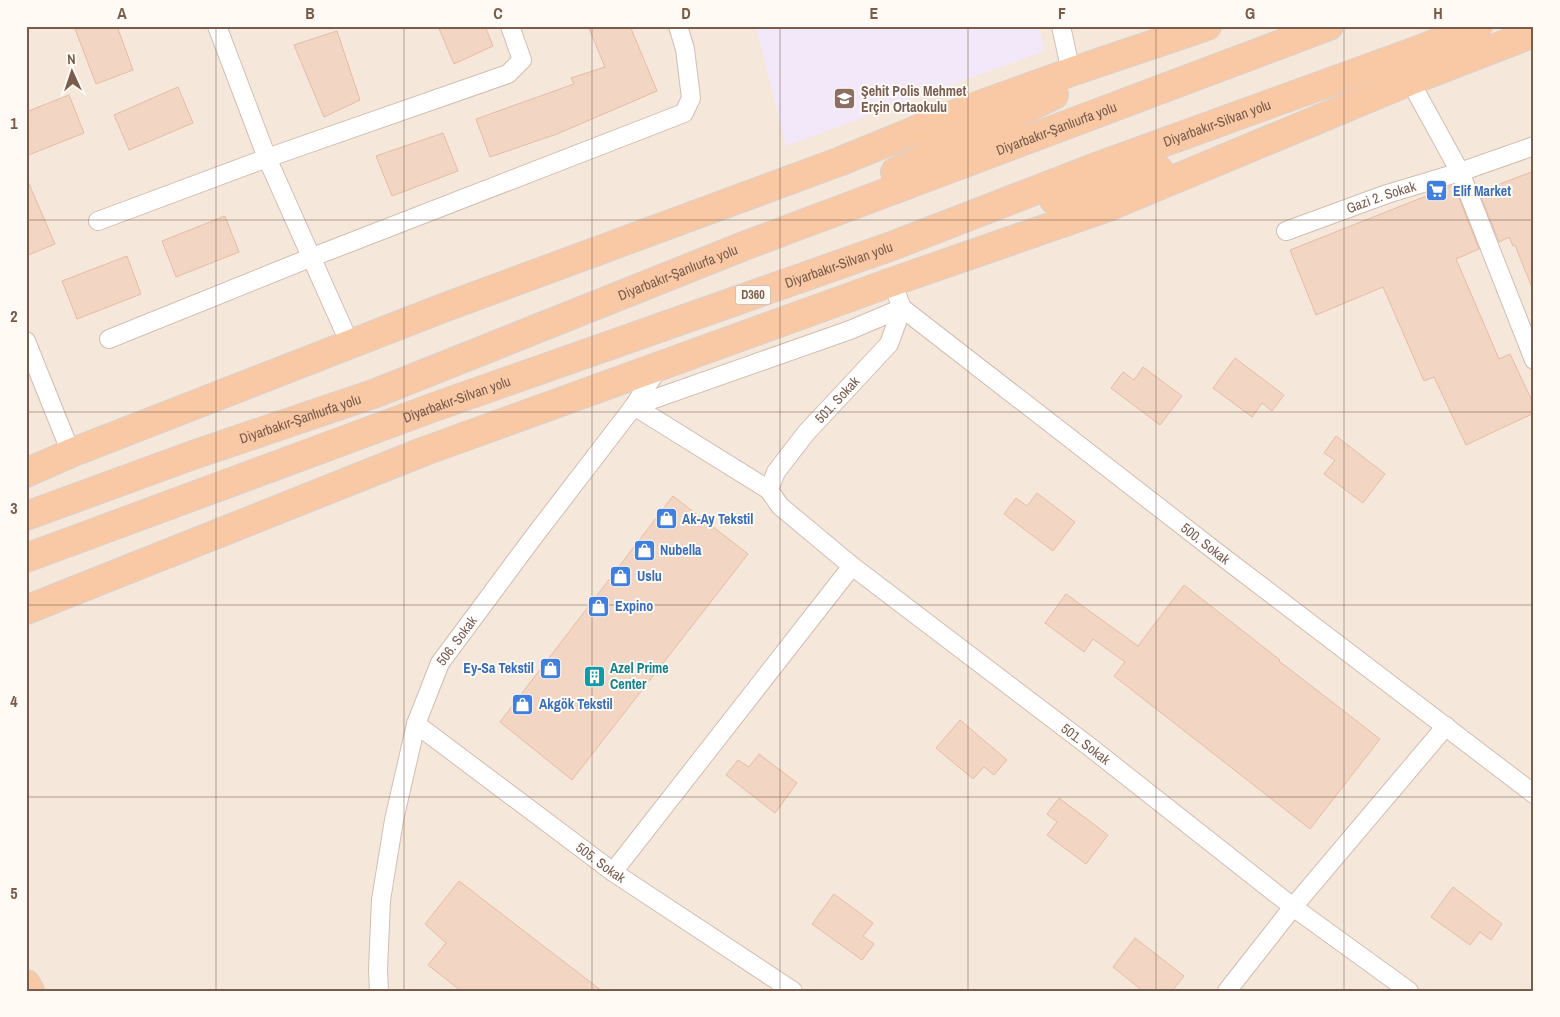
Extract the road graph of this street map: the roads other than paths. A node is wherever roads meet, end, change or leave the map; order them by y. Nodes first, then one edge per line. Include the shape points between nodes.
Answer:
1 (217, 26) edge
2 (510, 26) edge
3 (678, 26) edge
4 (1061, 26) edge
5 (1207, 26) edge
6 (1329, 26) edge
7 (1478, 26) edge
8 (1534, 33) edge
9 (1165, 40) junction
10 (1071, 72) junction
11 (1410, 81) junction
12 (1269, 140) junction
13 (1534, 146) edge
14 (267, 158) junction
15 (1460, 172) junction
16 (98, 221) dead end
17 (1286, 231) dead end
18 (744, 246) junction
19 (892, 246) junction
20 (310, 258) junction
21 (892, 282) junction
22 (902, 308) junction
23 (109, 339) dead end
24 (26, 341) edge
25 (350, 344) junction
26 (1534, 360) edge
27 (659, 367) junction
28 (634, 406) junction
29 (71, 453) junction
30 (26, 473) edge
31 (769, 490) junction
32 (26, 516) edge
33 (26, 558) edge
34 (852, 566) junction
35 (26, 610) edge
36 (416, 724) junction
37 (1446, 726) junction
38 (1534, 794) edge
39 (613, 872) junction
40 (1293, 907) junction
41 (26, 984) edge
42 (28, 991) edge
43 (379, 991) edge
44 (793, 991) edge
45 (1227, 991) edge
46 (1408, 991) edge

1 - 14 street
2 - 14 street via 522,60 508,74
3 - 20 street via 685,49 691,98 684,113
4 - 10 street
5 - 9 highway
6 - 18 highway, Diyarbakır-Şanlıurfa yolu
7 - 19 highway, Diyarbakır-Silvan yolu / D360
8 - 11 highway
9 - 10 highway
9 - 18 highway
10 - 25 highway
11 - 12 highway
11 - 15 street
12 - 19 highway
12 - 21 highway via 1108,208
13 - 15 street, Gazi 2. Sokak
14 - 16 street
14 - 20 street
15 - 17 street, Gazi 2. Sokak via 1387,194
15 - 26 street
18 - 32 highway, Diyarbakır-Şanlıurfa yolu via 376,393
19 - 33 highway, Diyarbakır-Silvan yolu / D360 via 437,406
20 - 23 street
20 - 25 street
21 - 22 street
21 - 27 highway
22 - 28 street via 850,330
22 - 31 street, 501. Sokak via 889,344 806,433 776,472
22 - 37 street, 500. Sokak
24 - 29 street
25 - 29 highway
27 - 28 street, 506. Sokak
27 - 35 highway via 425,451
28 - 31 street, 501. Sokak
28 - 36 street, 506. Sokak via 440,664
29 - 30 highway
31 - 34 street, 501. Sokak via 780,506
34 - 39 street
34 - 40 street, 501. Sokak
36 - 39 street, 505. Sokak
36 - 43 street, 506. Sokak via 394,820 381,900
37 - 38 street, 500. Sokak
37 - 40 street
39 - 44 street, 505. Sokak
40 - 45 street
40 - 46 street, 501. Sokak
41 - 42 highway

